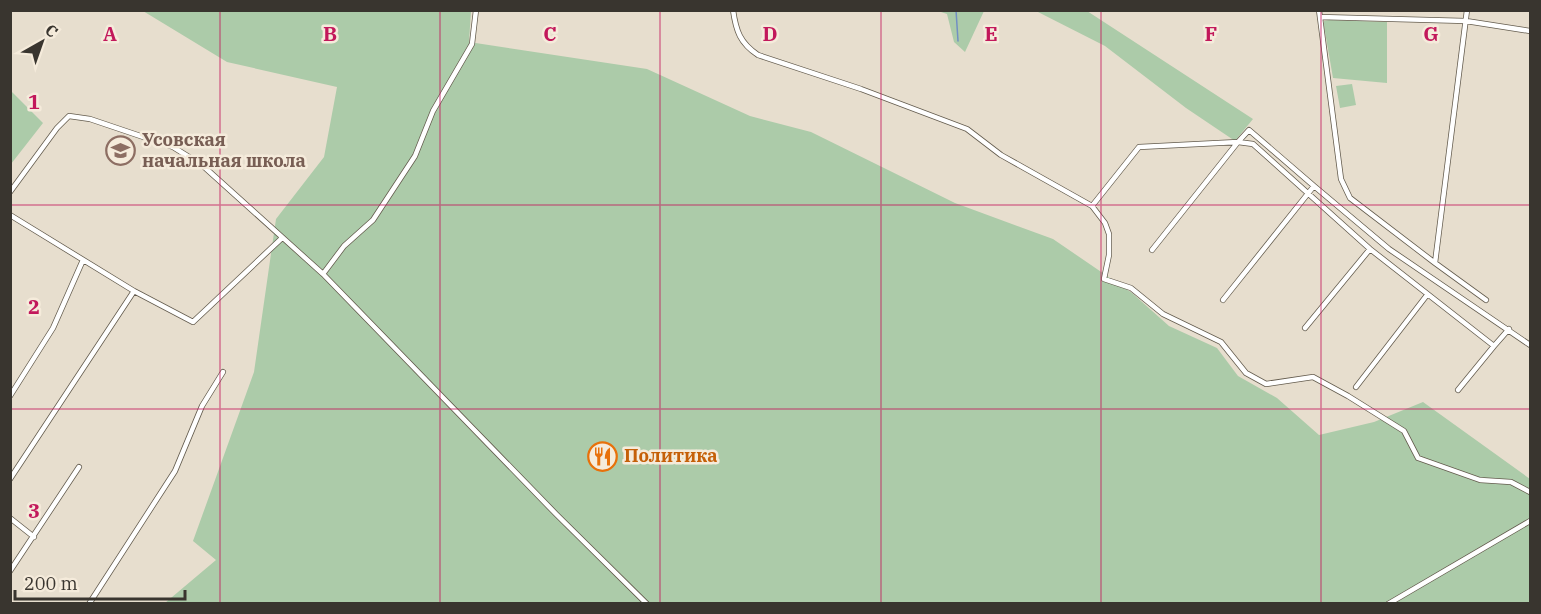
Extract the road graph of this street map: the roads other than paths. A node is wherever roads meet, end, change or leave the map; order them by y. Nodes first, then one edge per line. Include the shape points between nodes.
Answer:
1 (476, 10) edge
2 (733, 10) edge
3 (1467, 10) edge
4 (1319, 14) edge
5 (1466, 21) junction
6 (1530, 31) edge
7 (1238, 142) junction
8 (1314, 186) junction
9 (10, 192) edge
10 (1309, 193) junction
11 (1092, 206) junction
12 (10, 215) edge
13 (282, 238) junction
14 (1370, 249) junction
15 (1152, 250) dead end
16 (83, 260) junction
17 (1435, 263) junction
18 (323, 274) junction
19 (134, 291) junction
20 (1427, 295) junction
21 (1223, 300) dead end
22 (1486, 300) dead end
23 (1305, 328) dead end
24 (1509, 329) junction
25 (1530, 345) edge
26 (1494, 346) junction
27 (223, 372) dead end
28 (1356, 387) dead end
29 (1458, 390) dead end
30 (10, 396) edge
31 (78, 467) dead end
32 (10, 479) edge
33 (1530, 492) edge
34 (10, 518) edge
35 (1530, 521) edge
36 (34, 537) junction
37 (10, 571) edge
38 (89, 603) edge
39 (647, 603) edge
40 (1388, 603) edge

1 - 18 street via 472,44 433,111 415,156 374,220 344,246
2 - 11 street via 737,33 746,47 758,55 967,129 1001,155
3 - 5 street
4 - 5 street
4 - 17 street via 1341,179 1350,198
5 - 6 street
5 - 17 street
7 - 8 street via 1249,130
7 - 10 street via 1253,144
7 - 11 street via 1139,147
7 - 15 street
8 - 10 street
8 - 24 street via 1389,249
9 - 13 street via 69,116 90,118 189,155
10 - 14 street
10 - 21 street
11 - 33 street via 1109,234 1104,279 1131,288 1163,314 1221,342 1246,373 1266,384 1313,377 1404,431 1418,458 1480,480 1511,482
12 - 16 street
13 - 18 street
13 - 19 street via 193,322
14 - 20 street
14 - 23 street
16 - 19 street
16 - 30 street via 53,328
17 - 22 street
18 - 39 street
19 - 32 street
20 - 26 street
20 - 28 street
24 - 25 street
24 - 26 street
26 - 29 street
27 - 38 street via 202,406 175,471
31 - 36 street
34 - 36 street
35 - 40 street
36 - 37 street

